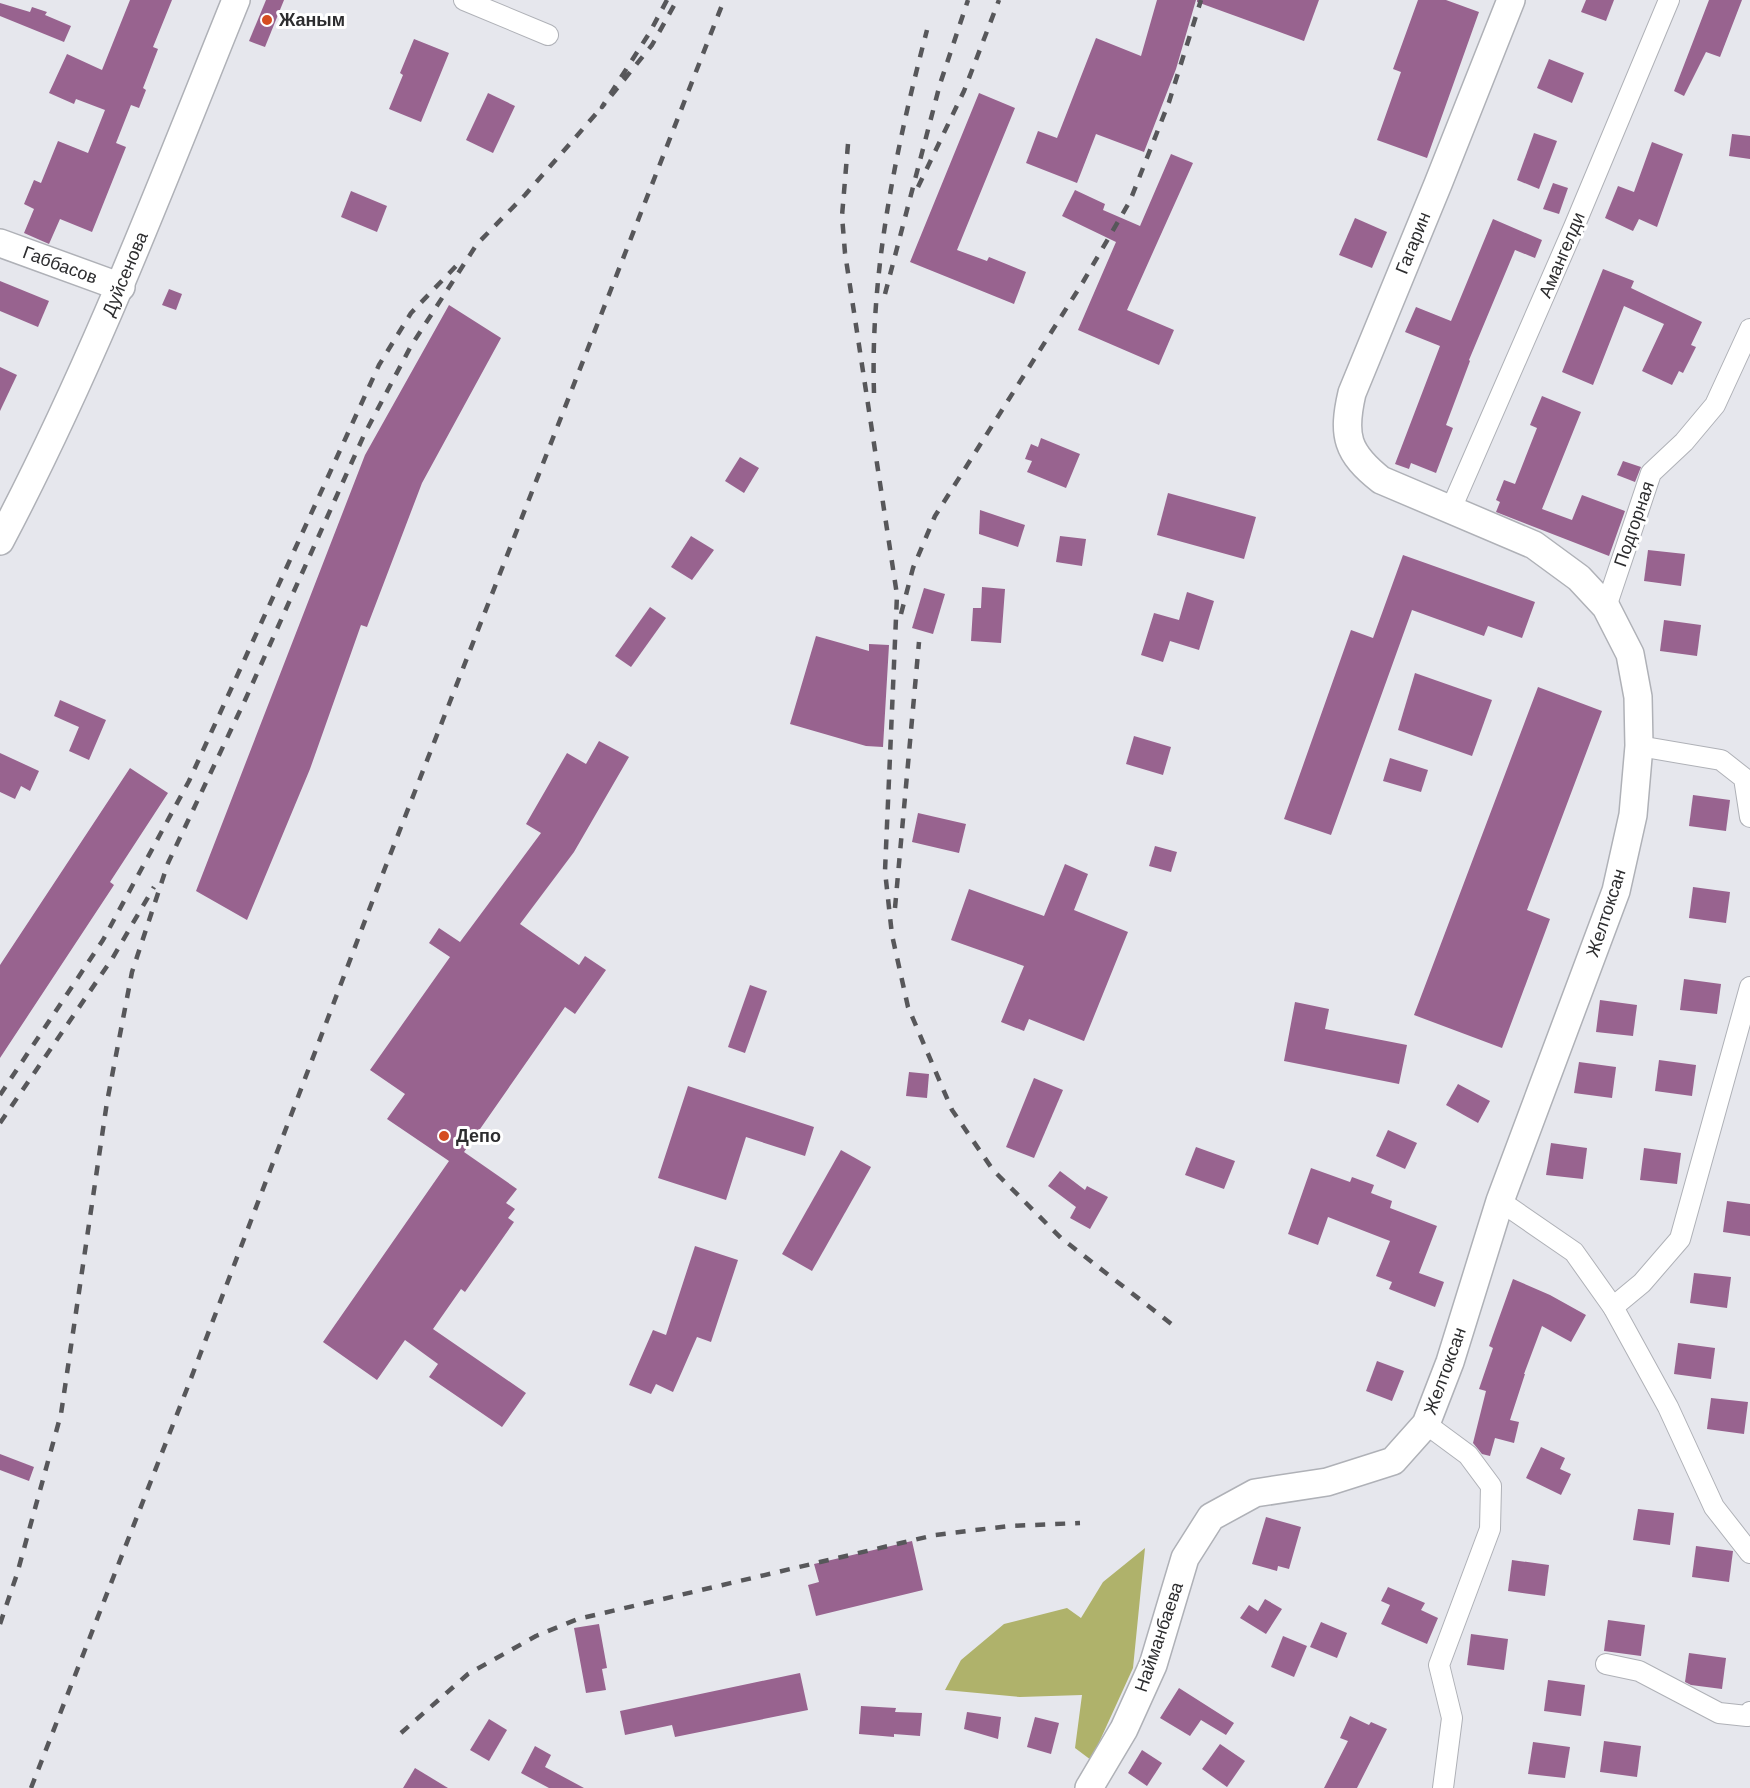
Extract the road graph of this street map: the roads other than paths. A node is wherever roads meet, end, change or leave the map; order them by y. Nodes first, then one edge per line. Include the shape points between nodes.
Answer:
1 (236, 0) edge
2 (464, 0) edge
3 (1511, 0) edge
4 (1669, 0) edge
5 (548, 35) dead end
6 (0, 243) edge
7 (121, 287) junction
8 (1750, 329) edge
9 (1381, 480) joint
10 (1451, 509) junction
11 (0, 542) edge
12 (1606, 607) junction
13 (1639, 746) junction
14 (1750, 817) edge
15 (1750, 987) edge
16 (1500, 1201) junction
17 (1613, 1307) junction
18 (1426, 1424) junction
19 (1211, 1516) joint
20 (1750, 1553) edge
21 (1606, 1664) dead end
22 (1750, 1712) edge
23 (1089, 1788) edge
24 (1443, 1788) edge

1 - 7 main road, Дуйсенова
2 - 5 street
3 - 9 main road, Гагарин via 1352,393 1347,413 1352,450 1362,465
4 - 10 street, Амангелди
6 - 7 main road, Габбасов
7 - 11 main road, Дуйсенова
8 - 12 street, Подгорная via 1715,405 1651,473
9 - 10 main road, Желтоксан
10 - 12 main road, Желтоксан via 1534,545 1579,578
12 - 13 main road, Желтоксан via 1630,654 1638,697
13 - 14 street via 1721,760 1744,778
13 - 16 main road, Желтоксан via 1633,815 1616,891
15 - 17 street via 1680,1239 1642,1283
16 - 17 street via 1574,1252
16 - 18 main road, Желтоксан via 1450,1362
17 - 20 street via 1668,1407 1714,1507
18 - 19 main road, Желтоксан via 1393,1461 1327,1482 1255,1493
18 - 24 street, Желтоксан via 1468,1455 1491,1486 1490,1529 1439,1665 1452,1718
19 - 23 main road, Найманбаева via 1185,1558 1153,1665 1124,1729
21 - 22 street via 1639,1671 1719,1713 1747,1716

